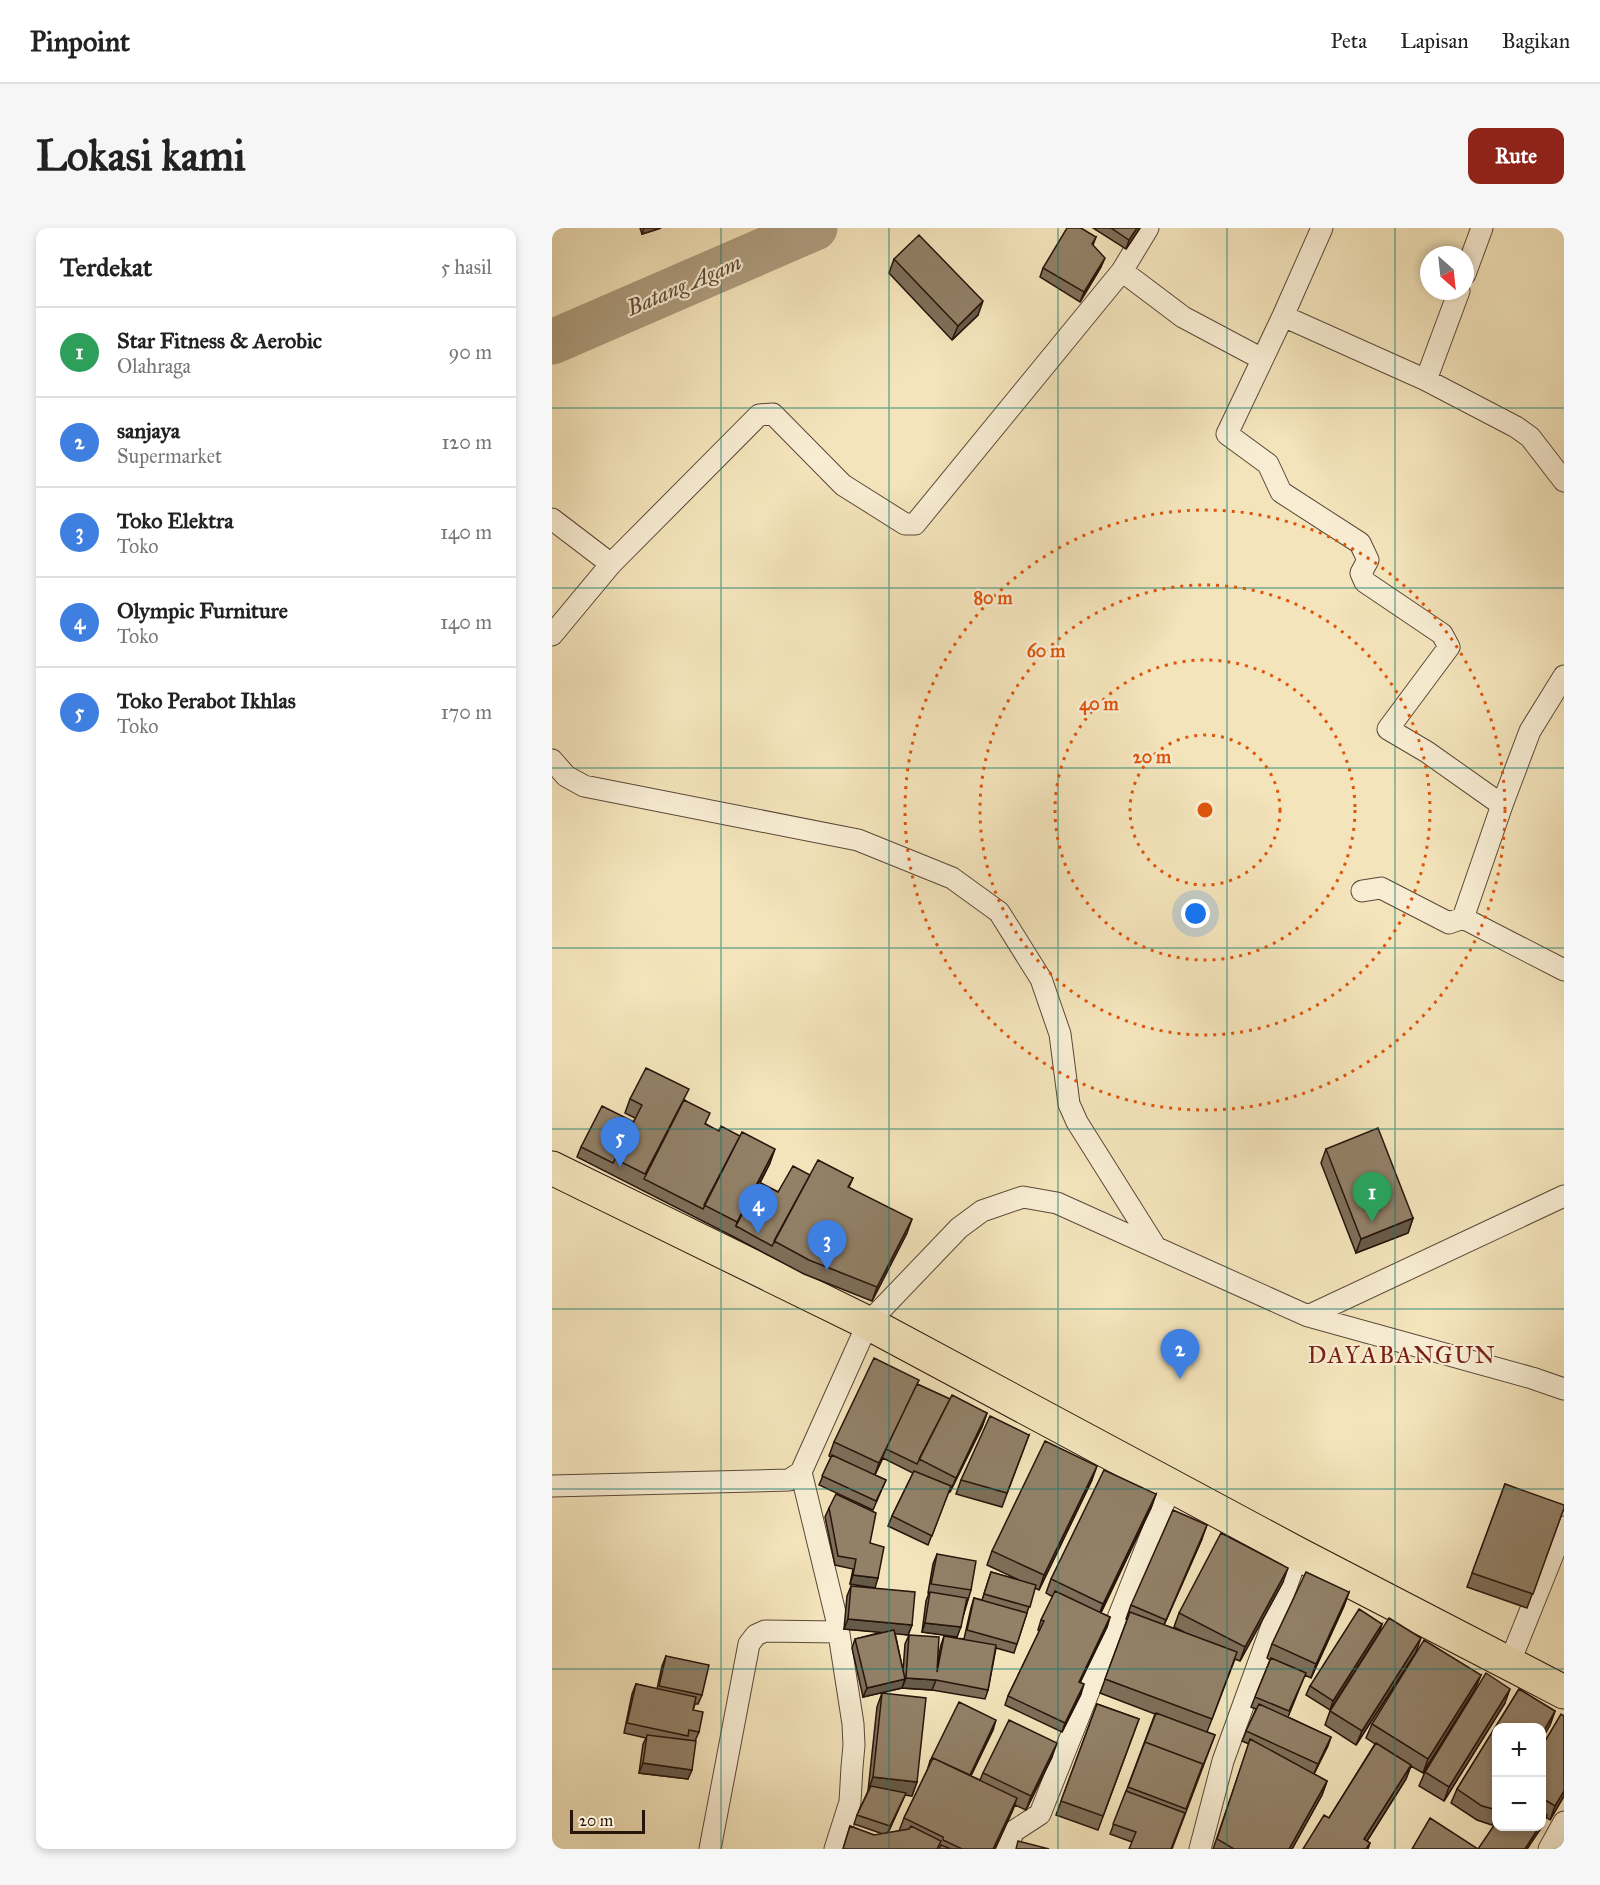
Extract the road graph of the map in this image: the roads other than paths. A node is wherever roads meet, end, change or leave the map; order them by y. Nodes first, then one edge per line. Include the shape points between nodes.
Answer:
1 (1148, 228) edge
2 (1322, 228) edge
3 (1482, 228) edge
4 (1474, 250) edge
5 (1122, 271) junction
6 (1456, 300) edge
7 (1283, 316) junction
8 (1262, 359) junction
9 (1426, 380) junction
10 (1564, 481) edge
11 (552, 519) edge
12 (611, 564) junction
13 (552, 635) edge
14 (1564, 676) edge
15 (552, 760) edge
16 (1502, 805) junction
17 (1362, 891) dead end
18 (1463, 918) junction
19 (1564, 969) edge
20 (552, 1168) edge
21 (1564, 1196) edge
22 (1155, 1246) junction
23 (1308, 1316) junction
24 (868, 1323) junction
25 (1564, 1389) edge
26 (801, 1472) junction
27 (1171, 1485) junction
28 (552, 1486) edge
29 (1564, 1527) edge
30 (1298, 1554) junction
31 (838, 1632) junction
32 (1509, 1664) junction
33 (1564, 1692) edge
34 (1564, 1822) edge
35 (710, 1849) edge
36 (836, 1849) edge
37 (1006, 1849) edge
38 (1200, 1849) edge
39 (1549, 1849) edge

1 - 5 street
2 - 7 street
3 - 4 street
5 - 8 street via 1183,316
5 - 12 street via 915,524 905,524 843,485 773,414 759,415
6 - 9 street
7 - 8 street
7 - 9 street
8 - 16 street via 1227,434 1268,464 1281,492 1360,543 1368,560 1361,573 1365,582 1442,634 1449,647 1388,729
9 - 10 street via 1530,437
11 - 12 street
12 - 13 street
14 - 16 street via 1530,731
15 - 22 street via 566,776 584,786 858,840 952,878 999,912 1041,979 1060,1034 1069,1104 1077,1122
16 - 18 street
17 - 18 street via 1381,888 1449,923
18 - 19 street
20 - 24 main road
21 - 23 street
22 - 23 street
22 - 24 street via 1058,1203 1023,1197 982,1211 959,1228
23 - 25 street
24 - 26 street
24 - 27 main road
26 - 28 street via 789,1480
26 - 31 street
27 - 30 main road
27 - 37 street via 1040,1814 1014,1831
29 - 32 street
30 - 32 main road
30 - 38 street via 1223,1761
31 - 35 street via 765,1631 749,1644
31 - 36 street via 855,1745 850,1802
32 - 33 main road
34 - 39 street

